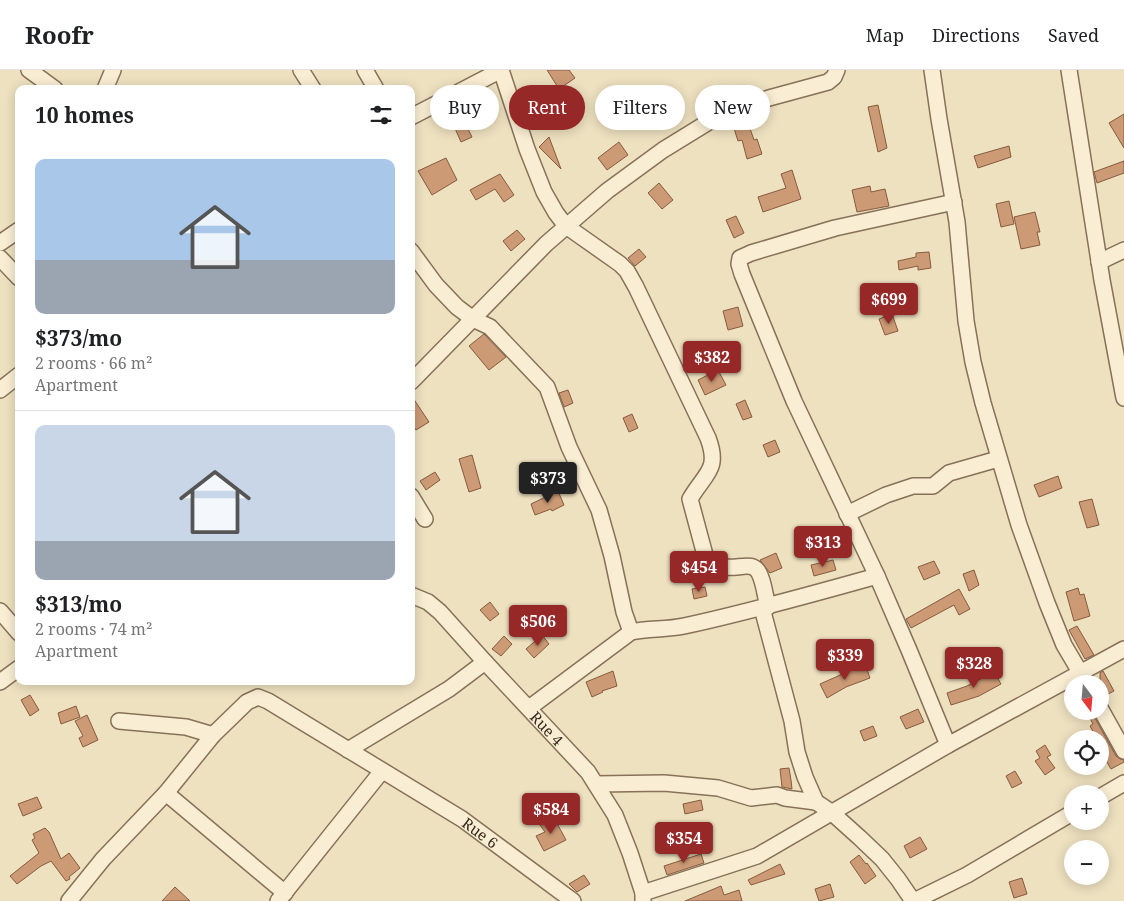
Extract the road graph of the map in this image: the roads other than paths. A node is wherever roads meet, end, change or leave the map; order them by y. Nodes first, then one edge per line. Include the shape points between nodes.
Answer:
1 (29, 70) edge
2 (114, 70) edge
3 (301, 70) edge
4 (365, 70) edge
5 (501, 70) edge
6 (837, 70) edge
7 (932, 70) edge
8 (1069, 70) edge
9 (49, 85) edge
10 (107, 85) edge
11 (310, 85) edge
12 (374, 85) edge
13 (415, 115) edge
14 (954, 202) junction
15 (566, 226) junction
16 (15, 233) edge
17 (0, 243) edge
18 (1124, 250) edge
19 (415, 257) edge
20 (0, 258) edge
21 (1099, 262) junction
22 (15, 274) edge
23 (473, 319) junction
24 (15, 378) edge
25 (415, 378) edge
26 (0, 390) edge
27 (1124, 398) edge
28 (998, 459) junction
29 (415, 503) edge
30 (847, 514) junction
31 (425, 519) dead end
32 (877, 576) junction
33 (415, 597) edge
34 (765, 608) junction
35 (0, 611) edge
36 (15, 628) edge
37 (631, 632) junction
38 (1124, 649) edge
39 (485, 662) junction
40 (15, 671) edge
41 (1082, 675) edge
42 (1088, 675) edge
43 (0, 682) edge
44 (1064, 688) edge
45 (529, 708) junction
46 (1107, 720) edge
47 (119, 721) dead end
48 (212, 735) junction
49 (948, 745) junction
50 (348, 750) junction
51 (1124, 751) edge
52 (382, 771) junction
53 (1124, 783) edge
54 (596, 784) junction
55 (1109, 792) edge
56 (166, 793) junction
57 (816, 802) junction
58 (831, 812) junction
59 (1064, 818) edge
60 (552, 895) edge
61 (282, 897) edge
62 (643, 897) edge
63 (68, 901) edge
64 (573, 901) edge
65 (914, 901) edge

1 - 9 street
2 - 10 street
3 - 11 street
4 - 12 street
5 - 13 street
5 - 15 street via 544,192
6 - 15 street via 828,82 769,98 714,118 607,190
7 - 14 street
8 - 21 street
14 - 28 street via 973,362
14 - 30 street via 835,228 740,258 742,274 794,401
15 - 23 street
15 - 34 street via 620,264 636,287 713,451 711,468 690,499 704,555 710,562 727,569 755,567 760,573
16 - 17 street
18 - 21 street
19 - 23 street via 436,285
20 - 22 street
21 - 27 street
23 - 25 street
23 - 37 street via 490,327 547,387 571,453 599,510
24 - 26 street
28 - 30 street via 948,473 932,486 902,489
28 - 41 street via 1056,628
29 - 31 street
30 - 32 street
32 - 34 street
32 - 49 street
33 - 39 street, Rue 4 via 434,606
34 - 37 street via 681,627
34 - 57 street via 797,752
35 - 36 street
37 - 45 street
38 - 42 street
39 - 45 street, Rue 4
39 - 50 street via 450,689
40 - 43 street
44 - 49 street
45 - 54 street, Rue 4
46 - 51 street
47 - 48 street via 186,727
48 - 50 street, Rue 6 via 247,702 262,697
48 - 56 street
49 - 58 street
50 - 52 street, Rue 6
52 - 60 street, Rue 6 via 462,819
52 - 61 street
53 - 55 street
54 - 57 street via 664,783 718,788 751,798 777,794
54 - 62 street, Rue 4 via 615,815
56 - 61 street
56 - 63 street
57 - 58 street
58 - 62 street via 757,856
58 - 65 street via 882,859
59 - 65 street via 967,875
60 - 64 street, Rue 6

